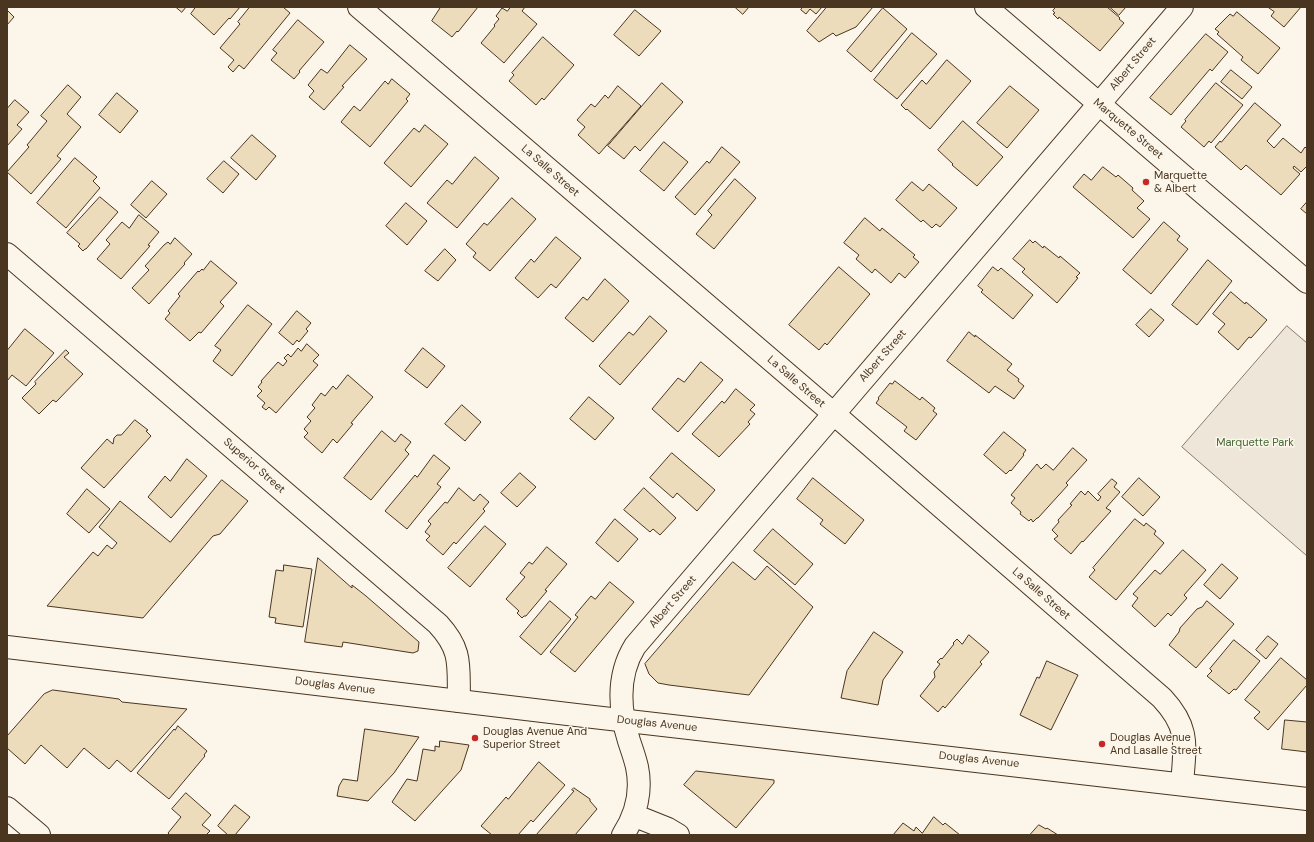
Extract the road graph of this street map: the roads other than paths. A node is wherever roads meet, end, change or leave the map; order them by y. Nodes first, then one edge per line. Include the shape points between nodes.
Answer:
1 (359, 7) edge
2 (986, 7) edge
3 (1182, 7) edge
4 (1100, 104) junction
5 (7, 254) edge
6 (1307, 282) edge
7 (834, 414) junction
8 (7, 647) edge
9 (459, 700) junction
10 (624, 721) junction
11 (1182, 784) junction
12 (1298, 797) edge
13 (7, 808) edge
14 (1307, 812) edge
15 (633, 815) junction
16 (39, 835) edge
17 (623, 835) edge
18 (678, 835) edge

1 - 7 street, La Salle Street
2 - 4 street, Marquette Street
3 - 4 street, Albert Street
4 - 6 street, Marquette Street
4 - 7 street, Albert Street
5 - 9 street, Superior Street via 438,624 456,652
7 - 10 street, Albert Street via 635,646 627,662 622,682 620,696
7 - 11 street, La Salle Street via 1162,698 1177,716 1182,730
8 - 9 street, Douglas Avenue
9 - 10 street, Douglas Avenue
10 - 11 street, Douglas Avenue
10 - 15 street, Albert Street via 638,773 638,794
11 - 12 street, Douglas Avenue
12 - 14 street
13 - 16 street
15 - 17 street, Albert Street
15 - 18 street

